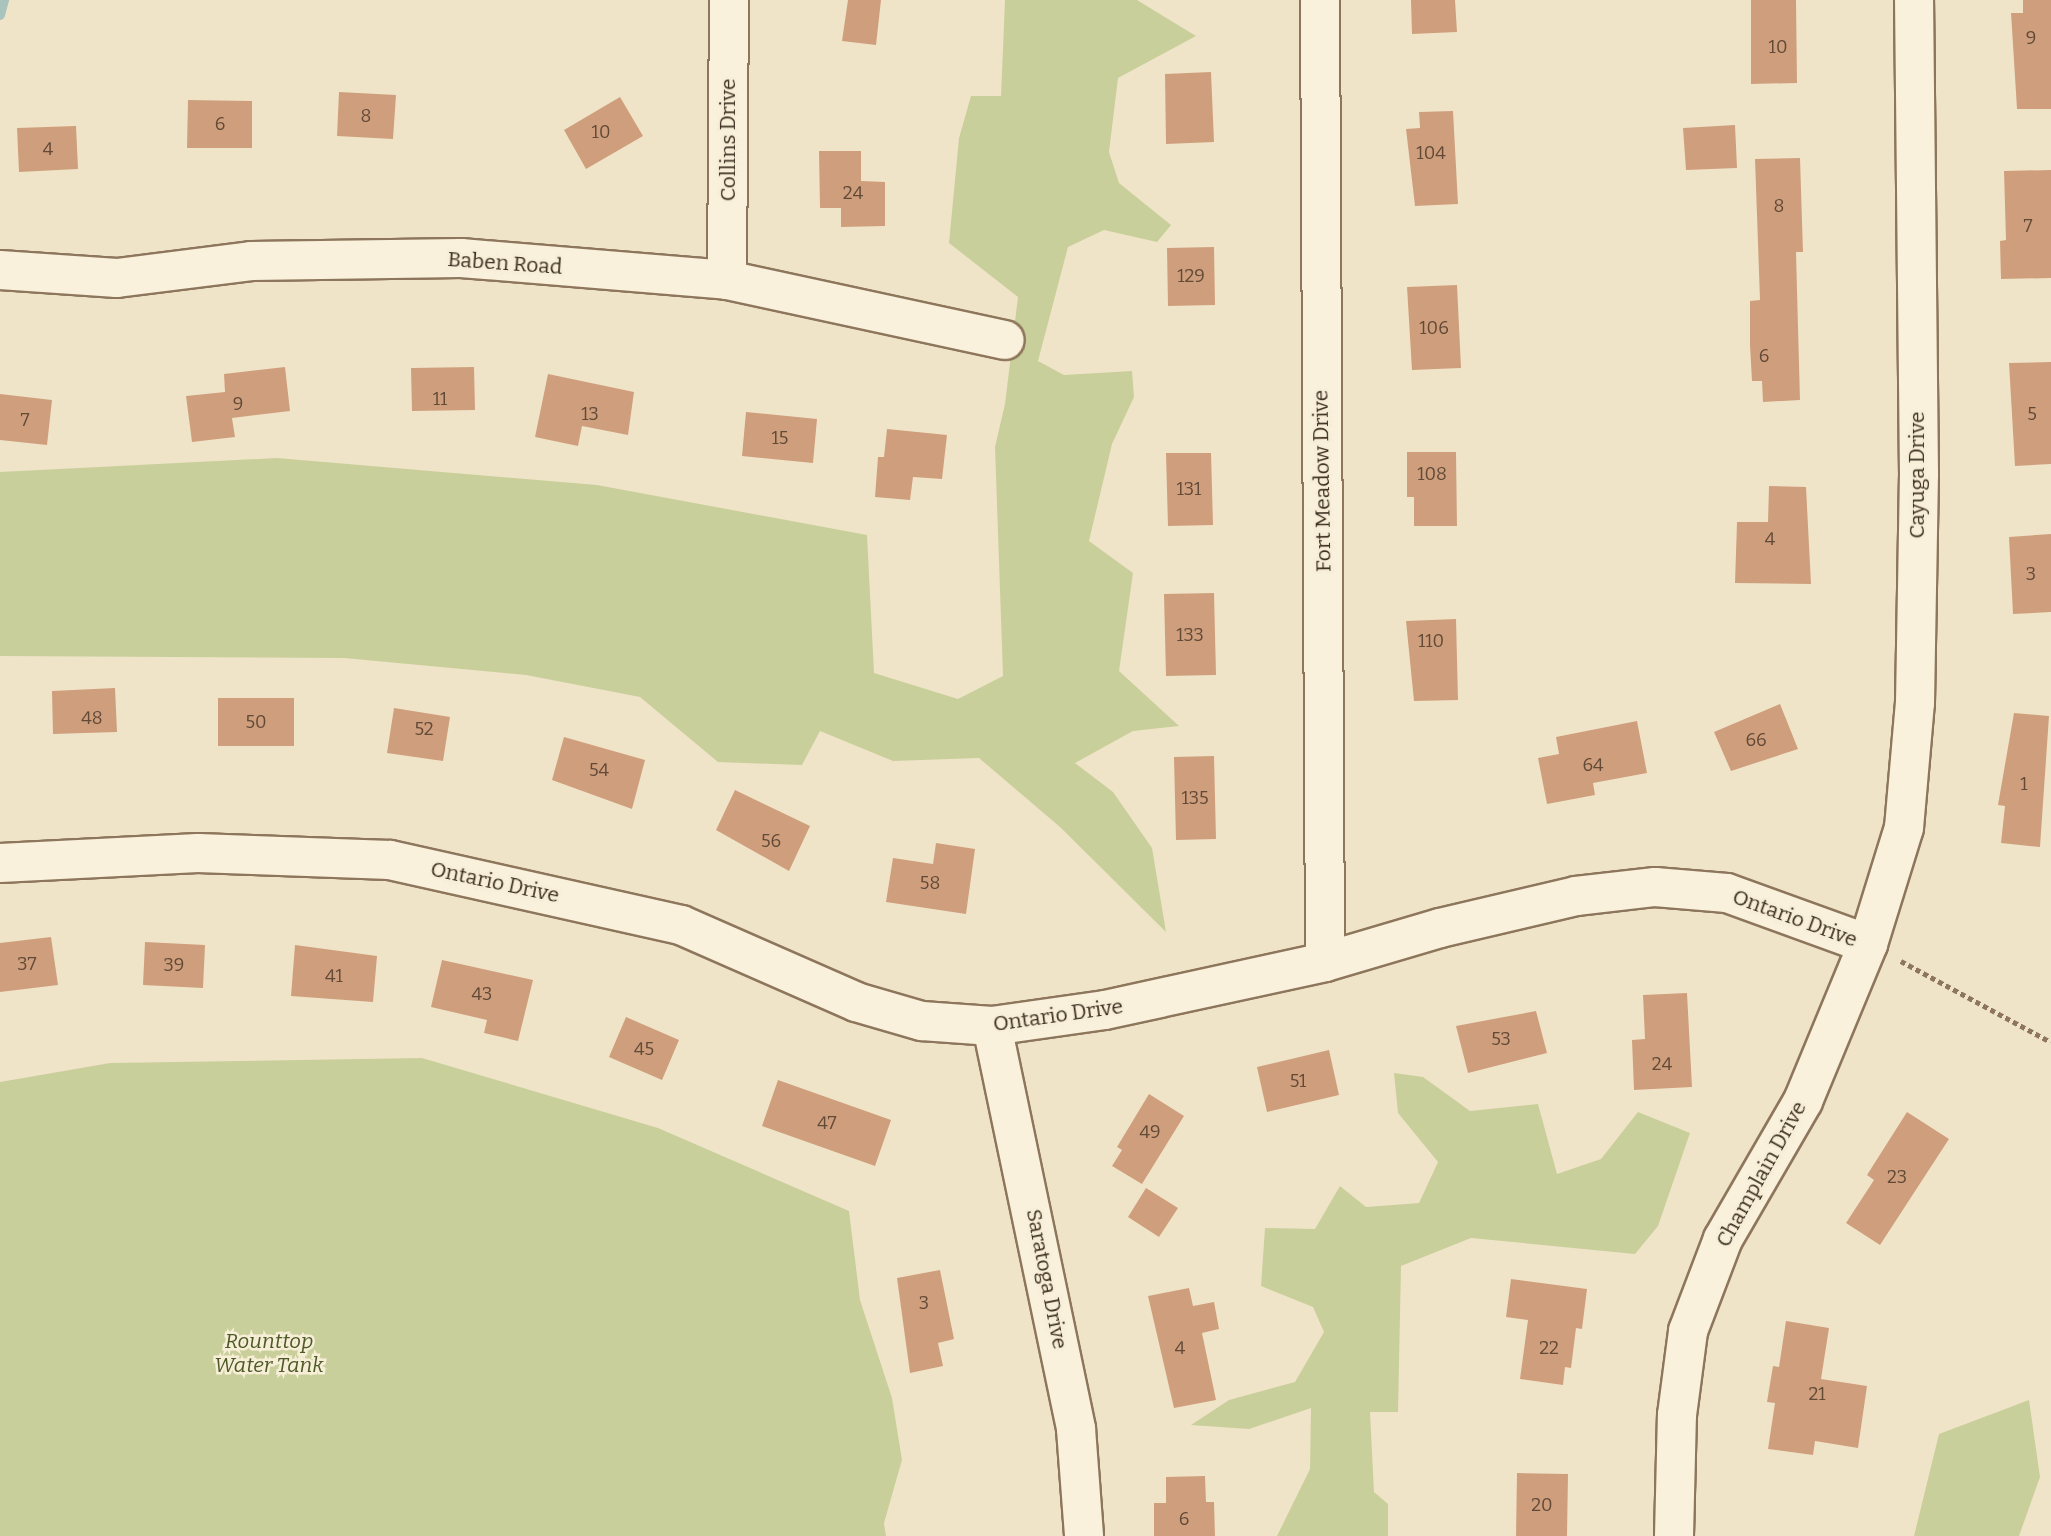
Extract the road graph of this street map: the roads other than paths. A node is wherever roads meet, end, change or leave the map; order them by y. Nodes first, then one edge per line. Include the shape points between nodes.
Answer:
1 (729, 0) edge
2 (1320, 0) edge
3 (1914, 0) edge
4 (0, 270) edge
5 (727, 280) junction
6 (1005, 340) dead end
7 (0, 863) edge
8 (1868, 944) junction
9 (1325, 962) junction
10 (992, 1026) junction
11 (1084, 1536) edge
12 (1674, 1536) edge

1 - 5 street, Collins Drive
2 - 9 street, Fort Meadow Drive
3 - 8 street, Cayuga Drive via 1919,474 1915,703 1904,828
4 - 5 street, Baben Road via 117,278 251,261 449,258
5 - 6 street, Baben Road
7 - 10 street, Ontario Drive via 198,853 390,860 681,925 856,1002 922,1021
8 - 9 street, Ontario Drive via 1727,893 1655,887 1564,899 1440,928
8 - 12 street, Champlain Drive via 1803,1101 1723,1238 1688,1331 1677,1415
9 - 10 street, Ontario Drive via 1105,1010
10 - 11 street, Saratoga Drive via 1076,1429

